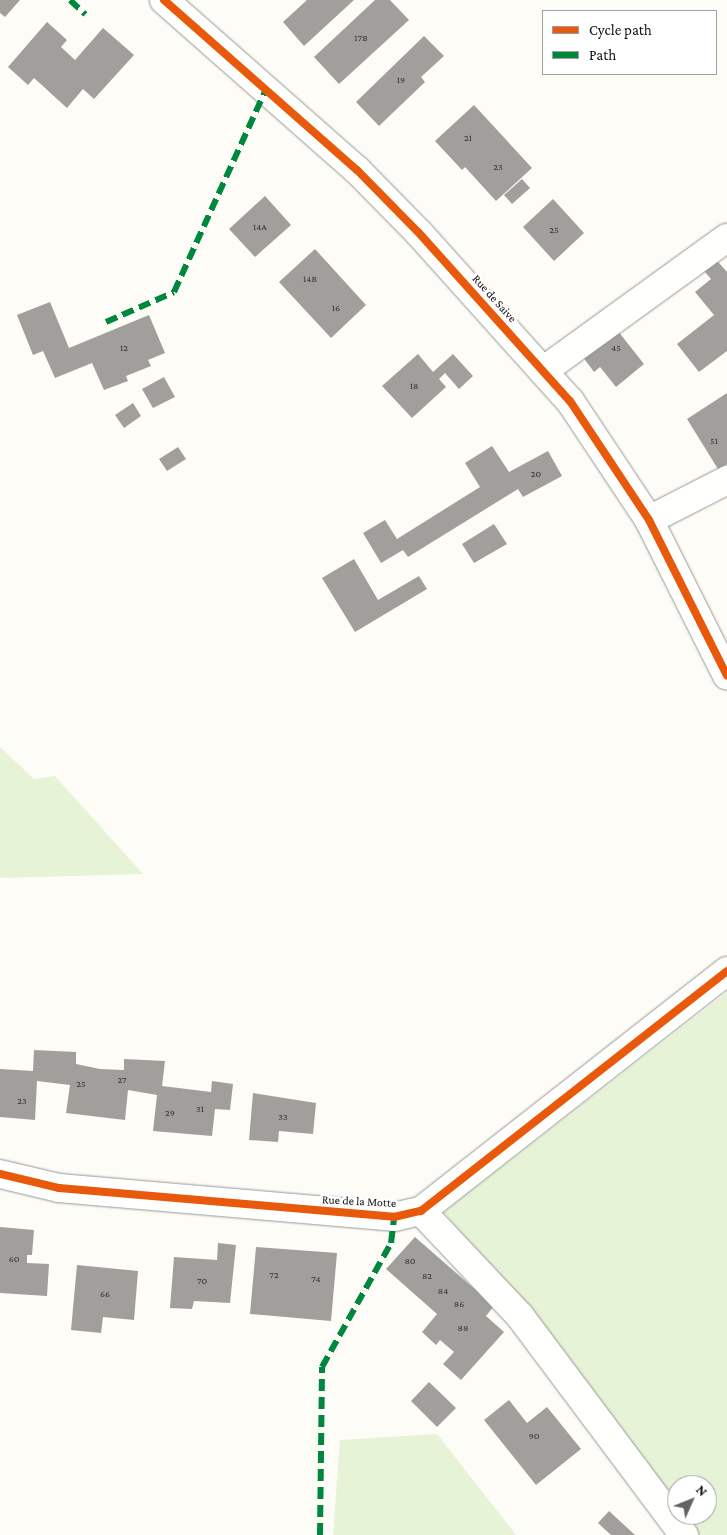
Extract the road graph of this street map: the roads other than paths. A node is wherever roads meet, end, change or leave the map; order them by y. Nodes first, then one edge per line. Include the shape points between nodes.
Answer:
1 (164, 0) edge
2 (727, 238) edge
3 (543, 370) junction
4 (727, 480) edge
5 (649, 520) junction
6 (727, 676) edge
7 (727, 972) edge
8 (0, 1174) edge
9 (421, 1211) junction
10 (684, 1535) edge

1 - 3 street, Rue de Saive via 357,170 419,232
2 - 3 street
3 - 5 street, Rue de Saive via 570,401
4 - 5 street
5 - 6 street, Rue de Saive
7 - 9 street, Rue de la Motte
8 - 9 street, Rue de la Motte via 58,1188 88,1191 394,1217
9 - 10 street via 520,1316

